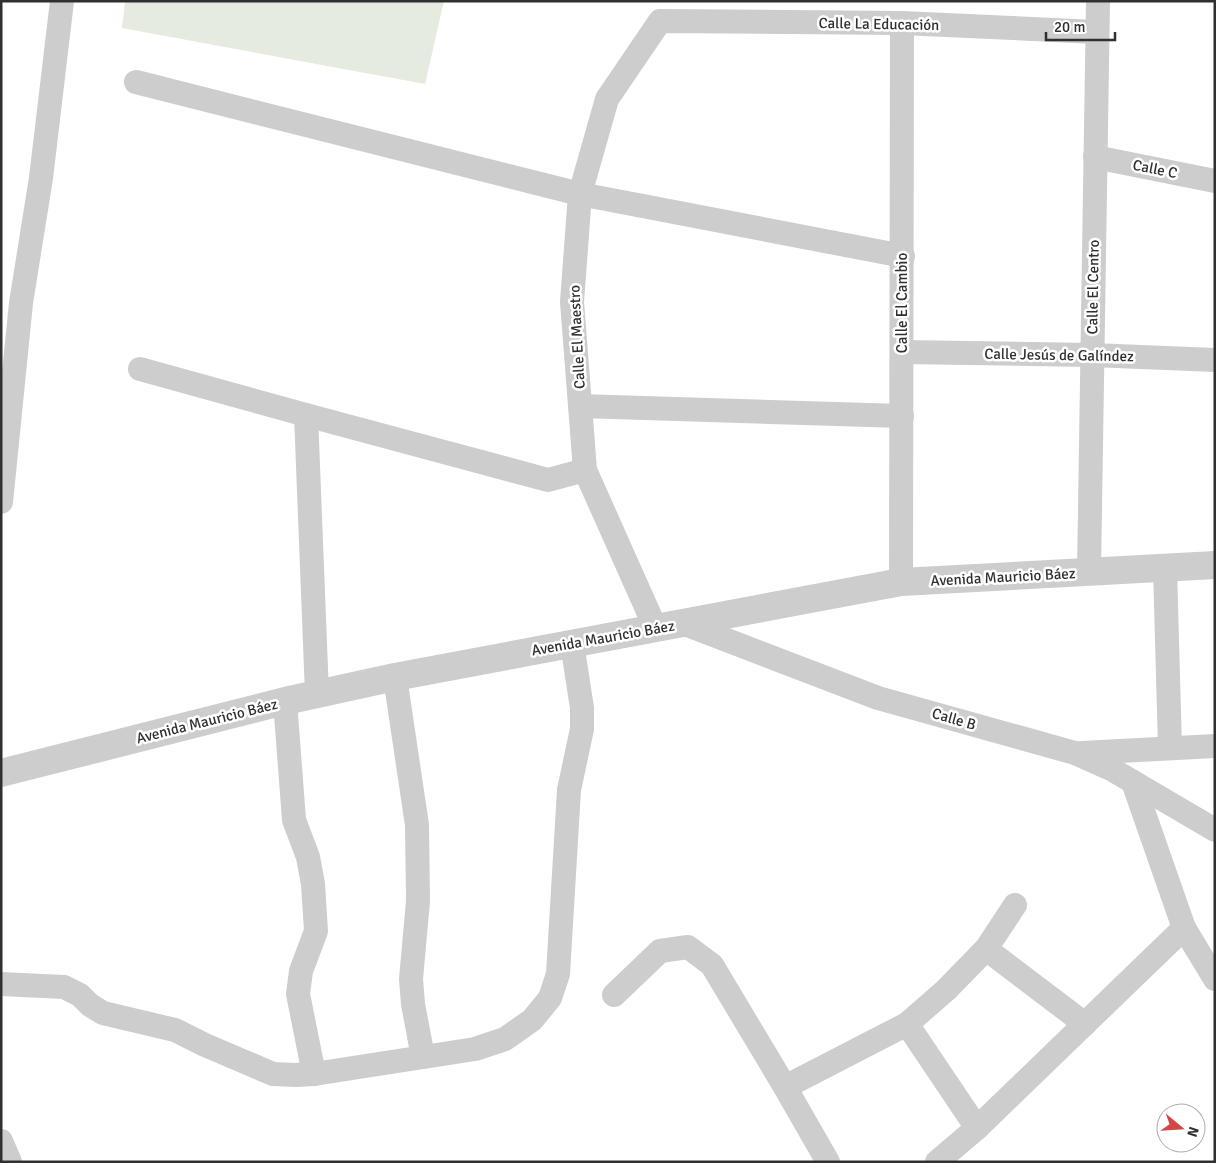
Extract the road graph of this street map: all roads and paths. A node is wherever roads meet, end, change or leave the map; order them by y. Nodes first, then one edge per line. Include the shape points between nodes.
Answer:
1 (62, 1) edge
2 (1098, 1) edge
3 (660, 21) joint
4 (902, 23) junction
5 (1097, 32) junction
6 (136, 82) dead end
7 (1095, 157) junction
8 (1215, 180) edge
9 (580, 194) junction
10 (903, 256) junction
11 (11, 306) edge
12 (902, 352) junction
13 (1092, 355) junction
14 (1215, 360) edge
15 (140, 369) dead end
16 (580, 406) junction
17 (306, 415) junction
18 (902, 416) junction
19 (585, 470) junction
20 (1, 502) edge
21 (1215, 565) edge
22 (1164, 568) junction
23 (1089, 572) junction
24 (901, 582) junction
25 (685, 624) junction
26 (655, 627) junction
27 (572, 643) junction
28 (395, 677) junction
29 (317, 694) junction
30 (285, 701) junction
31 (1215, 746) edge
32 (1170, 748) junction
33 (1075, 753) junction
34 (1, 773) edge
35 (1133, 782) junction
36 (1215, 830) edge
37 (1015, 905) dead end
38 (1184, 928) junction
39 (986, 949) junction
40 (1215, 979) edge
41 (1, 984) edge
42 (614, 995) dead end
43 (907, 1024) junction
44 (1085, 1024) junction
45 (423, 1057) junction
46 (314, 1074) junction
47 (785, 1087) junction
48 (977, 1128) junction
49 (1, 1140) edge
50 (10, 1162) edge
51 (828, 1162) edge
52 (937, 1162) edge

1 - 11 street via 41,178
2 - 5 street, Calle El Centro
3 - 4 street, Calle La Educación
3 - 9 street, Calle El Maestro via 607,99
4 - 5 street, Calle La Educación
4 - 10 street, Calle El Cambio
5 - 7 street, Calle El Centro
6 - 9 street
7 - 8 street, Calle C
7 - 13 street, Calle El Centro
9 - 10 street
9 - 16 street, Calle El Maestro via 572,302
10 - 12 street, Calle El Cambio
11 - 20 street
12 - 13 street, Calle Jesús de Galíndez
12 - 18 street, Calle El Cambio
13 - 14 street, Calle Jesús de Galíndez
13 - 23 street, Calle El Centro
15 - 17 street
16 - 18 street
16 - 19 street, Calle El Maestro
17 - 19 street via 548,480
17 - 29 street
18 - 24 street, Calle El Cambio
19 - 26 street, Calle El Maestro
21 - 22 street, Avenida Mauricio Báez
22 - 23 street, Avenida Mauricio Báez
22 - 32 street
23 - 24 street, Avenida Mauricio Báez
24 - 25 street, Avenida Mauricio Báez
25 - 26 street, Avenida Mauricio Báez
25 - 33 street, Calle B via 878,698
26 - 27 street, Avenida Mauricio Báez
27 - 28 street, Avenida Mauricio Báez
27 - 45 street via 582,729 569,790 558,974 550,998 532,1020 504,1039 475,1049
28 - 29 street, Avenida Mauricio Báez
28 - 45 street via 417,825 418,901 411,979
29 - 30 street, Avenida Mauricio Báez
30 - 34 street, Avenida Mauricio Báez
30 - 46 street via 294,820 308,857 313,884 316,931 301,971 298,994
31 - 32 street
32 - 33 street
33 - 35 street, Calle B
35 - 36 street, Calle B
35 - 38 street
37 - 39 street
38 - 40 street
38 - 44 street
39 - 43 street
39 - 44 street
41 - 46 street via 64,988 80,995 102,1013 175,1030 273,1074
42 - 47 street via 660,951 688,947 712,965
43 - 47 street
43 - 48 street
44 - 48 street
45 - 46 street
47 - 51 street
48 - 52 street
49 - 50 street

